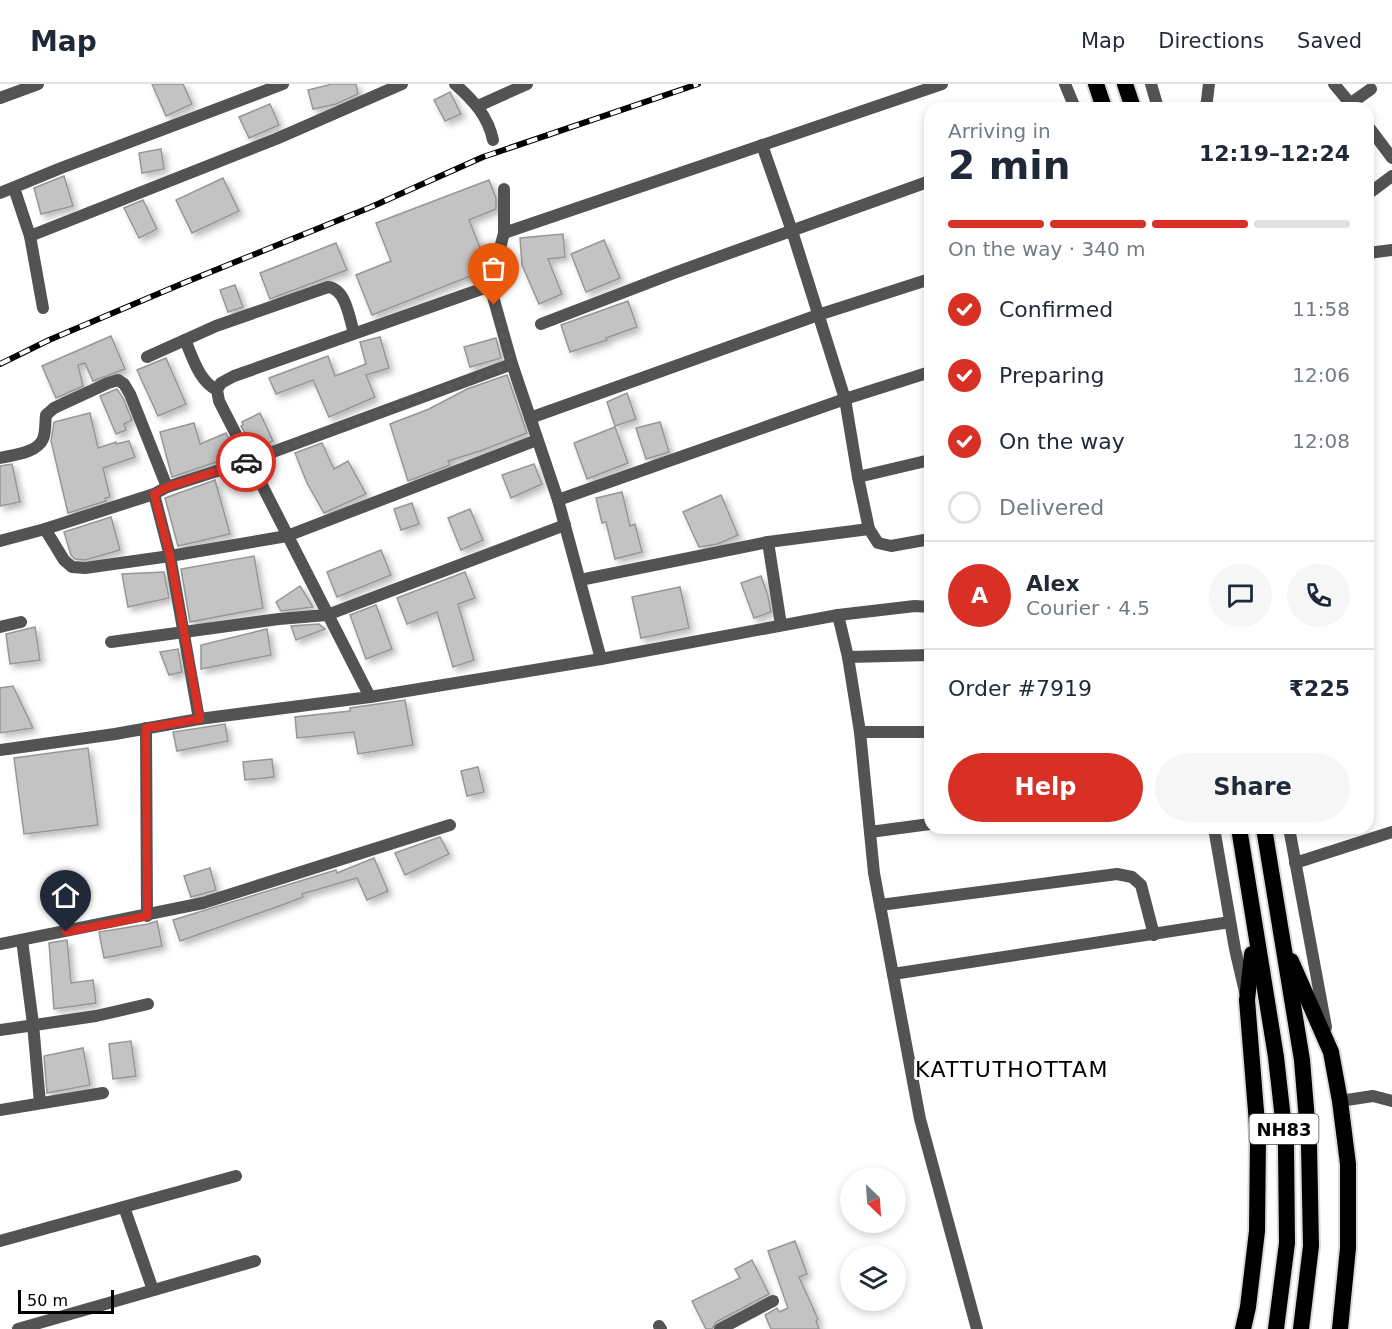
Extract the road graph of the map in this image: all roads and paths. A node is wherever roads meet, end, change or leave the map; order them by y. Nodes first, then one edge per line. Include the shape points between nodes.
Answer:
1 (38, 84) edge
2 (282, 84) edge
3 (402, 84) edge
4 (454, 84) edge
5 (527, 84) edge
6 (942, 84) edge
7 (1065, 84) edge
8 (1096, 84) edge
9 (1125, 84) edge
10 (1151, 84) edge
11 (1209, 84) edge
12 (1334, 84) edge
13 (1371, 89) dead end
14 (0, 98) edge
15 (1072, 102) edge
16 (1102, 102) edge
17 (1131, 102) edge
18 (1156, 102) edge
19 (1207, 102) edge
20 (1347, 102) edge
21 (1355, 102) edge
22 (478, 106) junction
23 (1374, 134) edge
24 (494, 140) dead end
25 (762, 145) junction
26 (1392, 158) edge
27 (1392, 176) edge
28 (924, 184) edge
29 (14, 188) junction
30 (504, 189) dead end
31 (1374, 190) edge
32 (0, 193) edge
33 (792, 231) junction
34 (504, 233) junction
35 (30, 236) junction
36 (1392, 250) edge
37 (1374, 252) edge
38 (924, 281) edge
39 (490, 286) junction
40 (43, 308) dead end
41 (818, 315) junction
42 (541, 324) dead end
43 (354, 333) junction
44 (185, 340) junction
45 (147, 357) dead end
46 (512, 364) junction
47 (924, 374) edge
48 (217, 390) junction
49 (845, 399) junction
50 (530, 418) junction
51 (537, 441) junction
52 (0, 458) edge
53 (249, 461) junction
54 (924, 461) edge
55 (858, 477) junction
56 (167, 487) junction
57 (154, 494) junction
58 (558, 500) junction
59 (565, 525) junction
60 (45, 529) junction
61 (869, 529) junction
62 (287, 536) junction
63 (924, 540) edge
64 (0, 541) edge
65 (768, 542) junction
66 (170, 556) junction
67 (580, 580) junction
68 (924, 607) edge
69 (327, 615) junction
70 (838, 615) junction
71 (21, 622) dead end
72 (781, 625) junction
73 (0, 627) edge
74 (184, 633) junction
75 (111, 642) dead end
76 (924, 655) edge
77 (848, 657) junction
78 (601, 659) junction
79 (370, 697) junction
80 (200, 719) junction
81 (146, 728) junction
82 (860, 732) junction
83 (924, 732) edge
84 (0, 750) edge
85 (450, 825) dead end
86 (924, 825) edge
87 (870, 832) junction
88 (1392, 832) edge
89 (1215, 834) edge
90 (1240, 834) edge
91 (1265, 834) edge
92 (1290, 834) edge
93 (1295, 863) junction
94 (880, 905) junction
95 (147, 916) junction
96 (1230, 922) junction
97 (1255, 931) junction
98 (1154, 935) junction
99 (1281, 938) junction
100 (22, 940) junction
101 (0, 944) edge
102 (892, 974) junction
103 (1247, 1000) junction
104 (148, 1004) dead end
105 (33, 1024) junction
106 (0, 1030) edge
107 (1331, 1052) junction
108 (103, 1093) dead end
109 (1340, 1101) junction
110 (1392, 1101) edge
111 (40, 1104) junction
112 (0, 1110) edge
113 (236, 1176) dead end
114 (124, 1207) junction
115 (0, 1241) edge
116 (255, 1261) dead end
117 (153, 1290) junction
118 (773, 1301) dead end
119 (64, 1316) junction
120 (18, 1329) edge
121 (68, 1329) edge
122 (720, 1329) edge
123 (977, 1329) edge
124 (1243, 1329) edge
125 (1276, 1329) edge
126 (1301, 1329) edge
127 (1340, 1329) edge

1 - 14 street
2 - 29 street
3 - 35 street via 276,139
4 - 22 street
5 - 22 street
6 - 25 street
7 - 15 street
8 - 16 highway
9 - 17 highway
10 - 18 street
11 - 19 street
12 - 20 street
13 - 21 street
22 - 24 street
23 - 26 street
25 - 33 street
25 - 34 street
27 - 31 street
28 - 33 street
29 - 32 street
29 - 35 street
30 - 34 street
33 - 41 street
33 - 42 street
34 - 39 street
35 - 40 street
36 - 37 street
38 - 41 street
39 - 43 street
39 - 46 street
41 - 49 street
41 - 50 street
43 - 44 street via 341,293 328,287
43 - 48 street via 234,376
44 - 45 street
44 - 48 street via 201,377
46 - 50 street
46 - 53 street
47 - 49 street
48 - 53 street
49 - 55 street
49 - 58 street
50 - 51 street
51 - 58 street
51 - 62 street
52 - 56 street via 40,445 46,415 54,408 118,380 130,394
53 - 56 street
53 - 62 street
54 - 55 street
55 - 61 street
56 - 57 street
57 - 60 street
57 - 66 street
58 - 59 street
59 - 67 street
59 - 69 street
60 - 64 street
60 - 66 street via 72,567
61 - 63 street via 878,543 891,546
61 - 65 street
62 - 66 street
62 - 69 street
65 - 67 street
65 - 72 street
66 - 74 street
67 - 78 street
68 - 70 street
69 - 74 street
69 - 79 street
70 - 72 street
70 - 77 street
71 - 73 street
72 - 78 street
74 - 75 street
74 - 80 street
76 - 77 street
77 - 82 street
78 - 79 street
79 - 80 street
80 - 81 street
81 - 84 street
81 - 95 street
82 - 83 street
82 - 87 street
85 - 95 street via 203,903
86 - 87 street
87 - 94 street
88 - 93 street
89 - 96 street
90 - 97 highway, NH83
91 - 99 highway, NH83
92 - 93 street
93 - 107 street
94 - 98 street via 1118,874 1132,877 1141,885
94 - 102 street
95 - 100 street
96 - 98 street
96 - 103 street
97 - 103 highway
97 - 125 highway, NH83 via 1286,1146 1287,1243
98 - 102 street
99 - 107 highway
99 - 126 highway, NH83 via 1302,1060 1309,1145 1311,1246
100 - 101 street
100 - 105 street
102 - 123 street via 920,1119
103 - 124 highway via 1258,1136 1257,1231
104 - 105 street
105 - 106 street
105 - 111 street
107 - 109 highway
108 - 111 street
109 - 110 street via 1373,1096
109 - 127 highway via 1348,1164 1348,1248
111 - 112 street
113 - 114 street
114 - 115 street
114 - 117 street
116 - 117 street
117 - 119 street
118 - 122 street
119 - 120 street
119 - 121 street

